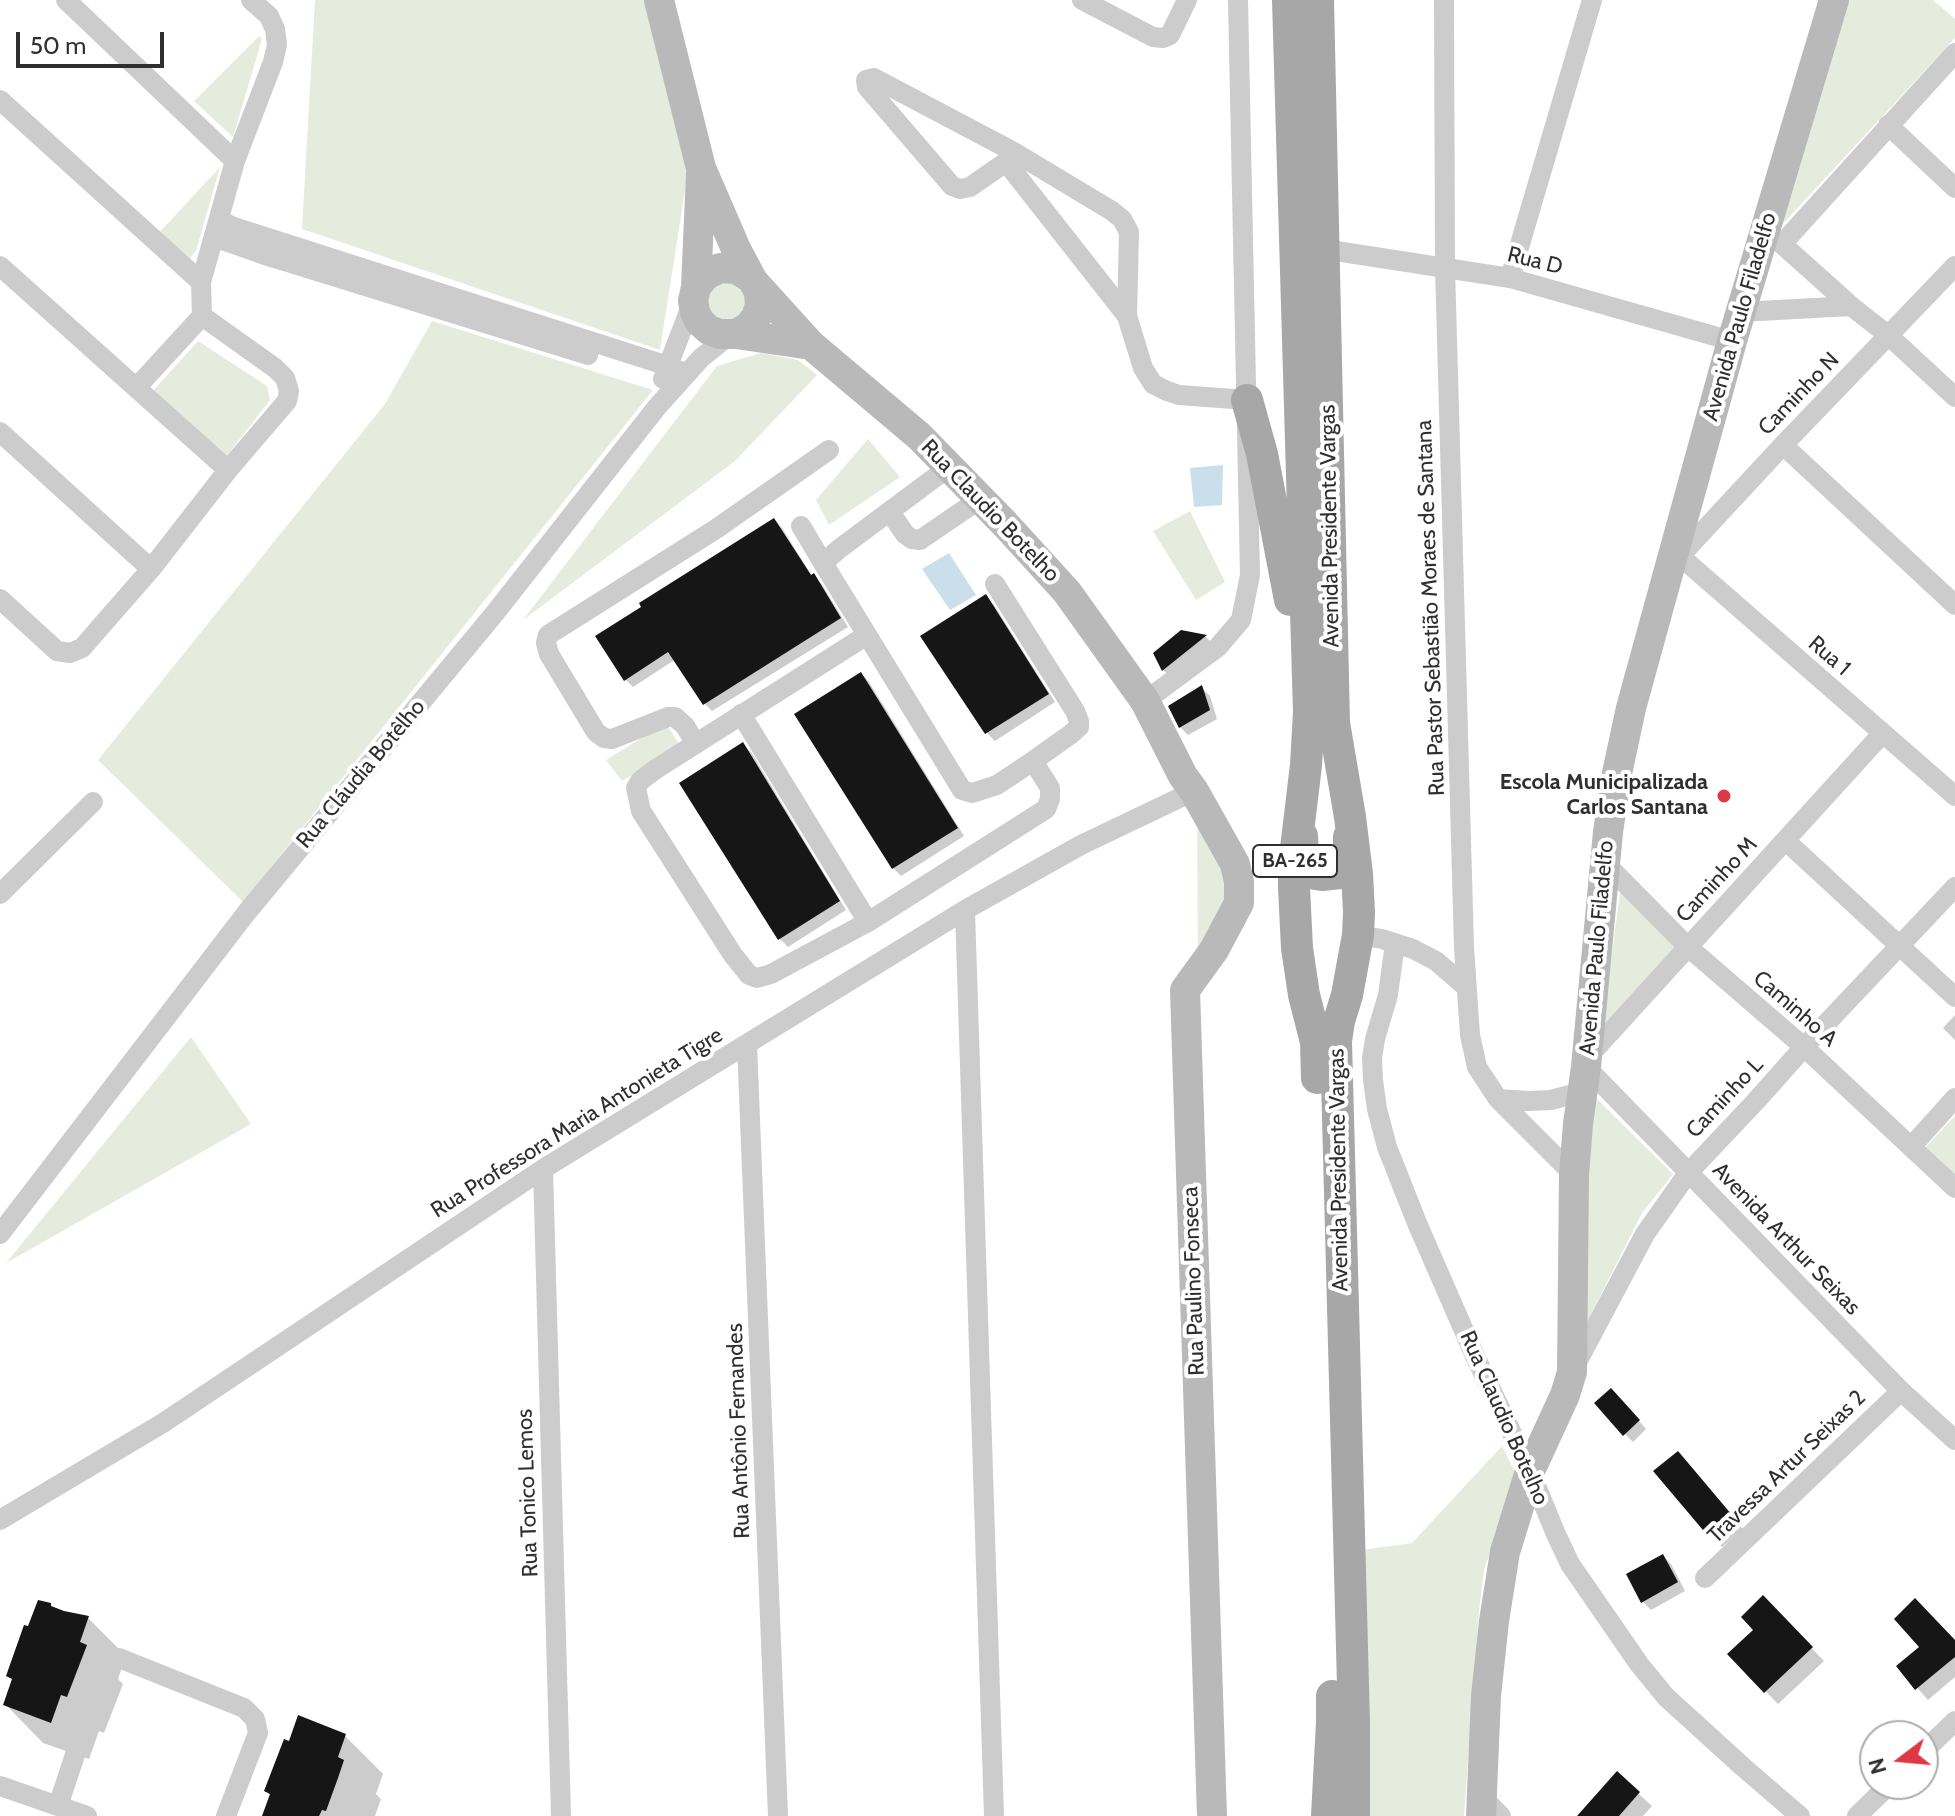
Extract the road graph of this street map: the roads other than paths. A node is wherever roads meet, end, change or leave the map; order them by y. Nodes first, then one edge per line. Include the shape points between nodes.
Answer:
1 (66, 0) edge
2 (251, 0) edge
3 (659, 0) edge
4 (1082, 0) edge
5 (1187, 0) edge
6 (1238, 0) edge
7 (1288, 0) edge
8 (1318, 0) edge
9 (1444, 0) edge
10 (1592, 0) edge
11 (1834, 0) edge
12 (1955, 53) edge
13 (0, 100) edge
14 (1888, 125) junction
15 (1010, 157) junction
16 (235, 161) junction
17 (701, 168) junction
18 (1955, 188) edge
19 (217, 229) junction
20 (1774, 236) junction
21 (1323, 249) junction
22 (1955, 266) edge
23 (1445, 268) junction
24 (2, 273) edge
25 (1510, 278) junction
26 (751, 279) junction
27 (201, 282) junction
28 (694, 294) junction
29 (1851, 306) junction
30 (1741, 312) junction
31 (202, 316) junction
32 (1127, 316) junction
33 (733, 334) junction
34 (1888, 335) junction
35 (1732, 341) junction
36 (811, 345) junction
37 (674, 376) junction
38 (136, 388) junction
39 (1955, 397) edge
40 (1247, 400) junction
41 (0, 432) edge
42 (1783, 445) junction
43 (829, 450) dead end
44 (949, 467) junction
45 (228, 470) junction
46 (980, 499) junction
47 (890, 512) junction
48 (801, 526) dead end
49 (1676, 553) junction
50 (823, 563) junction
51 (151, 569) junction
52 (995, 584) dead end
53 (0, 599) edge
54 (1955, 605) edge
55 (867, 635) junction
56 (1308, 679) junction
57 (1145, 701) junction
58 (741, 714) junction
59 (1882, 734) junction
60 (696, 744) junction
61 (1033, 761) junction
62 (1188, 784) junction
63 (1955, 796) edge
64 (93, 802) dead end
65 (1300, 813) junction
66 (1350, 817) junction
67 (1786, 841) junction
68 (1606, 864) junction
69 (1955, 887) edge
70 (0, 894) edge
71 (965, 910) junction
72 (868, 922) junction
73 (1358, 935) junction
74 (1395, 943) junction
75 (1900, 946) junction
76 (1688, 947) junction
77 (1466, 987) junction
78 (1955, 997) edge
79 (747, 1045) junction
80 (1804, 1047) junction
81 (1585, 1073) junction
82 (1955, 1098) edge
83 (1498, 1099) junction
84 (1911, 1147) junction
85 (543, 1169) junction
86 (1688, 1173) junction
87 (1574, 1175) junction
88 (1955, 1188) edge
89 (0, 1234) edge
90 (1572, 1372) junction
91 (1901, 1391) junction
92 (1955, 1440) edge
93 (1530, 1471) junction
94 (0, 1520) edge
95 (1705, 1578) dead end
96 (1955, 1721) edge
97 (1939, 1736) edge
98 (0, 1786) edge
99 (1874, 1800) edge
100 (58, 1806) junction
101 (1488, 1810) edge
102 (87, 1816) edge
103 (226, 1816) edge
104 (561, 1816) edge
105 (778, 1816) edge
106 (994, 1816) edge
107 (1212, 1816) edge
108 (1327, 1816) edge
109 (1354, 1816) edge
110 (1800, 1816) edge
111 (1857, 1816) edge

1 - 16 street
2 - 16 street via 269,16 277,45
3 - 17 street, Rua Claudio Botelho
4 - 5 street via 1163,38 1170,35
6 - 40 street
7 - 56 main road, Avenida Presidente Vargas / BA-265
8 - 21 main road, Avenida Presidente Vargas
9 - 23 street, Rua Pastor Sebastião Moraes de Santana
10 - 25 street
11 - 20 street, Avenida Paulo Filadelfo
12 - 14 street
13 - 27 street
14 - 18 street
14 - 20 street
15 - 15 street via 970,187 952,186 866,80 874,78
15 - 32 street
15 - 32 street via 1122,219 1129,232
16 - 19 street
17 - 26 street, Rua Claudio Botelho
17 - 28 street
19 - 27 street
19 - 37 street via 279,241
20 - 29 street
20 - 30 street, Avenida Paulo Filadelfo
21 - 23 street, Rua D
21 - 66 main road, Avenida Presidente Vargas via 1334,723
22 - 34 street, Caminho N
23 - 25 street, Rua D
23 - 77 street, Rua Pastor Sebastião Moraes de Santana
24 - 38 street
25 - 35 street, Rua D
26 - 28 street via 736,269 720,268 706,275
26 - 33 street via 759,292 756,318
26 - 36 street, Rua Claudio Botelho
27 - 31 street
28 - 33 street via 700,322 709,330
28 - 37 street
29 - 30 street
29 - 34 street
30 - 35 street, Avenida Paulo Filadelfo
31 - 38 street
31 - 45 street via 275,368 289,391 287,401
32 - 40 street via 1153,384 1179,395
33 - 36 street
33 - 37 street, Rua Cláudia Botêlho
34 - 39 street
34 - 42 street, Caminho N
35 - 49 street, Avenida Paulo Filadelfo
36 - 44 street, Rua Claudio Botelho
37 - 89 street, Rua Cláudia Botêlho via 657,407 495,613 247,912
38 - 45 street
40 - 56 main road
40 - 57 street via 1250,575 1241,620 1218,647
41 - 51 street
42 - 49 street, Caminho N
42 - 54 street
43 - 60 street via 548,635 549,654 604,738 675,717
44 - 46 street, Rua Claudio Botelho
44 - 47 street
45 - 51 street
46 - 47 street via 920,540 905,534
46 - 57 street, Rua Claudio Botelho via 1067,592
47 - 50 street
48 - 50 street
49 - 59 street, Rua 1
49 - 68 street, Avenida Paulo Filadelfo via 1631,708
50 - 55 street
51 - 53 street via 82,648 70,653 57,651
52 - 61 street via 1079,721 1071,734
55 - 58 street
55 - 61 street via 962,790 972,793 997,785
56 - 65 main road, Avenida Presidente Vargas / BA-265
57 - 62 street, Rua Claudio Botelho
58 - 60 street
58 - 72 street
59 - 63 street, Rua 1
59 - 67 street, Caminho M
60 - 72 street via 640,781 636,788 641,811 749,975 771,974
61 - 72 street via 1050,788 1046,809
62 - 71 street, Rua Professora Maria Antonieta Tigre
62 - 107 street, Rua Paulino Fonseca via 1235,864 1239,882 1239,903 1230,921 1185,990
64 - 70 street
65 - 66 main road via 1303,856 1308,868 1322,875 1345,868
65 - 108 main road, Avenida Presidente Vargas / BA-265 via 1295,911 1299,964 1316,1042 1332,1722
66 - 73 main road, Avenida Presidente Vargas
67 - 75 street
67 - 76 street, Caminho M
68 - 76 street, Caminho A
68 - 81 street, Avenida Paulo Filadelfo
69 - 75 street, Caminho L
71 - 79 street, Rua Professora Maria Antonieta Tigre
71 - 106 street
73 - 74 street
73 - 109 main road, Avenida Presidente Vargas via 1336,1041
74 - 77 street via 1436,961
74 - 93 street, Rua Claudio Botelho via 1372,1058 1380,1122 1417,1223
75 - 78 street
75 - 80 street, Caminho L
76 - 80 street, Caminho A
76 - 81 street, Caminho M
77 - 83 street, Rua Pastor Sebastião Moraes de Santana via 1477,1067
79 - 85 street, Rua Professora Maria Antonieta Tigre
79 - 105 street, Rua Antônio Fernandes
80 - 84 street, Caminho A
80 - 86 street, Caminho L
81 - 83 street via 1551,1100
81 - 86 street, Avenida Arthur Seixas
81 - 87 street, Avenida Paulo Filadelfo
82 - 84 street
83 - 87 street, Rua Pastor Sebastião Moraes de Santana
84 - 88 street, Caminho A
85 - 94 street, Rua Professora Maria Antonieta Tigre via 163,1423
85 - 104 street, Rua Tonico Lemos
86 - 90 street, Caminho L via 1645,1234
86 - 91 street, Avenida Arthur Seixas
87 - 90 street, Avenida Paulo Filadelfo
90 - 93 street, Avenida Paulo Filadelfo
91 - 92 street, Avenida Arthur Seixas
91 - 95 street, Travessa Artur Seixas 2
93 - 101 street, Avenida Paulo Filadelfo via 1505,1552 1494,1621 1486,1696
93 - 110 street, Rua Claudio Botelho via 1570,1564 1639,1664 1666,1697
96 - 97 street
98 - 100 street
99 - 111 street
100 - 102 street
100 - 103 street via 105,1664 119,1658 244,1708 255,1719 258,1733

